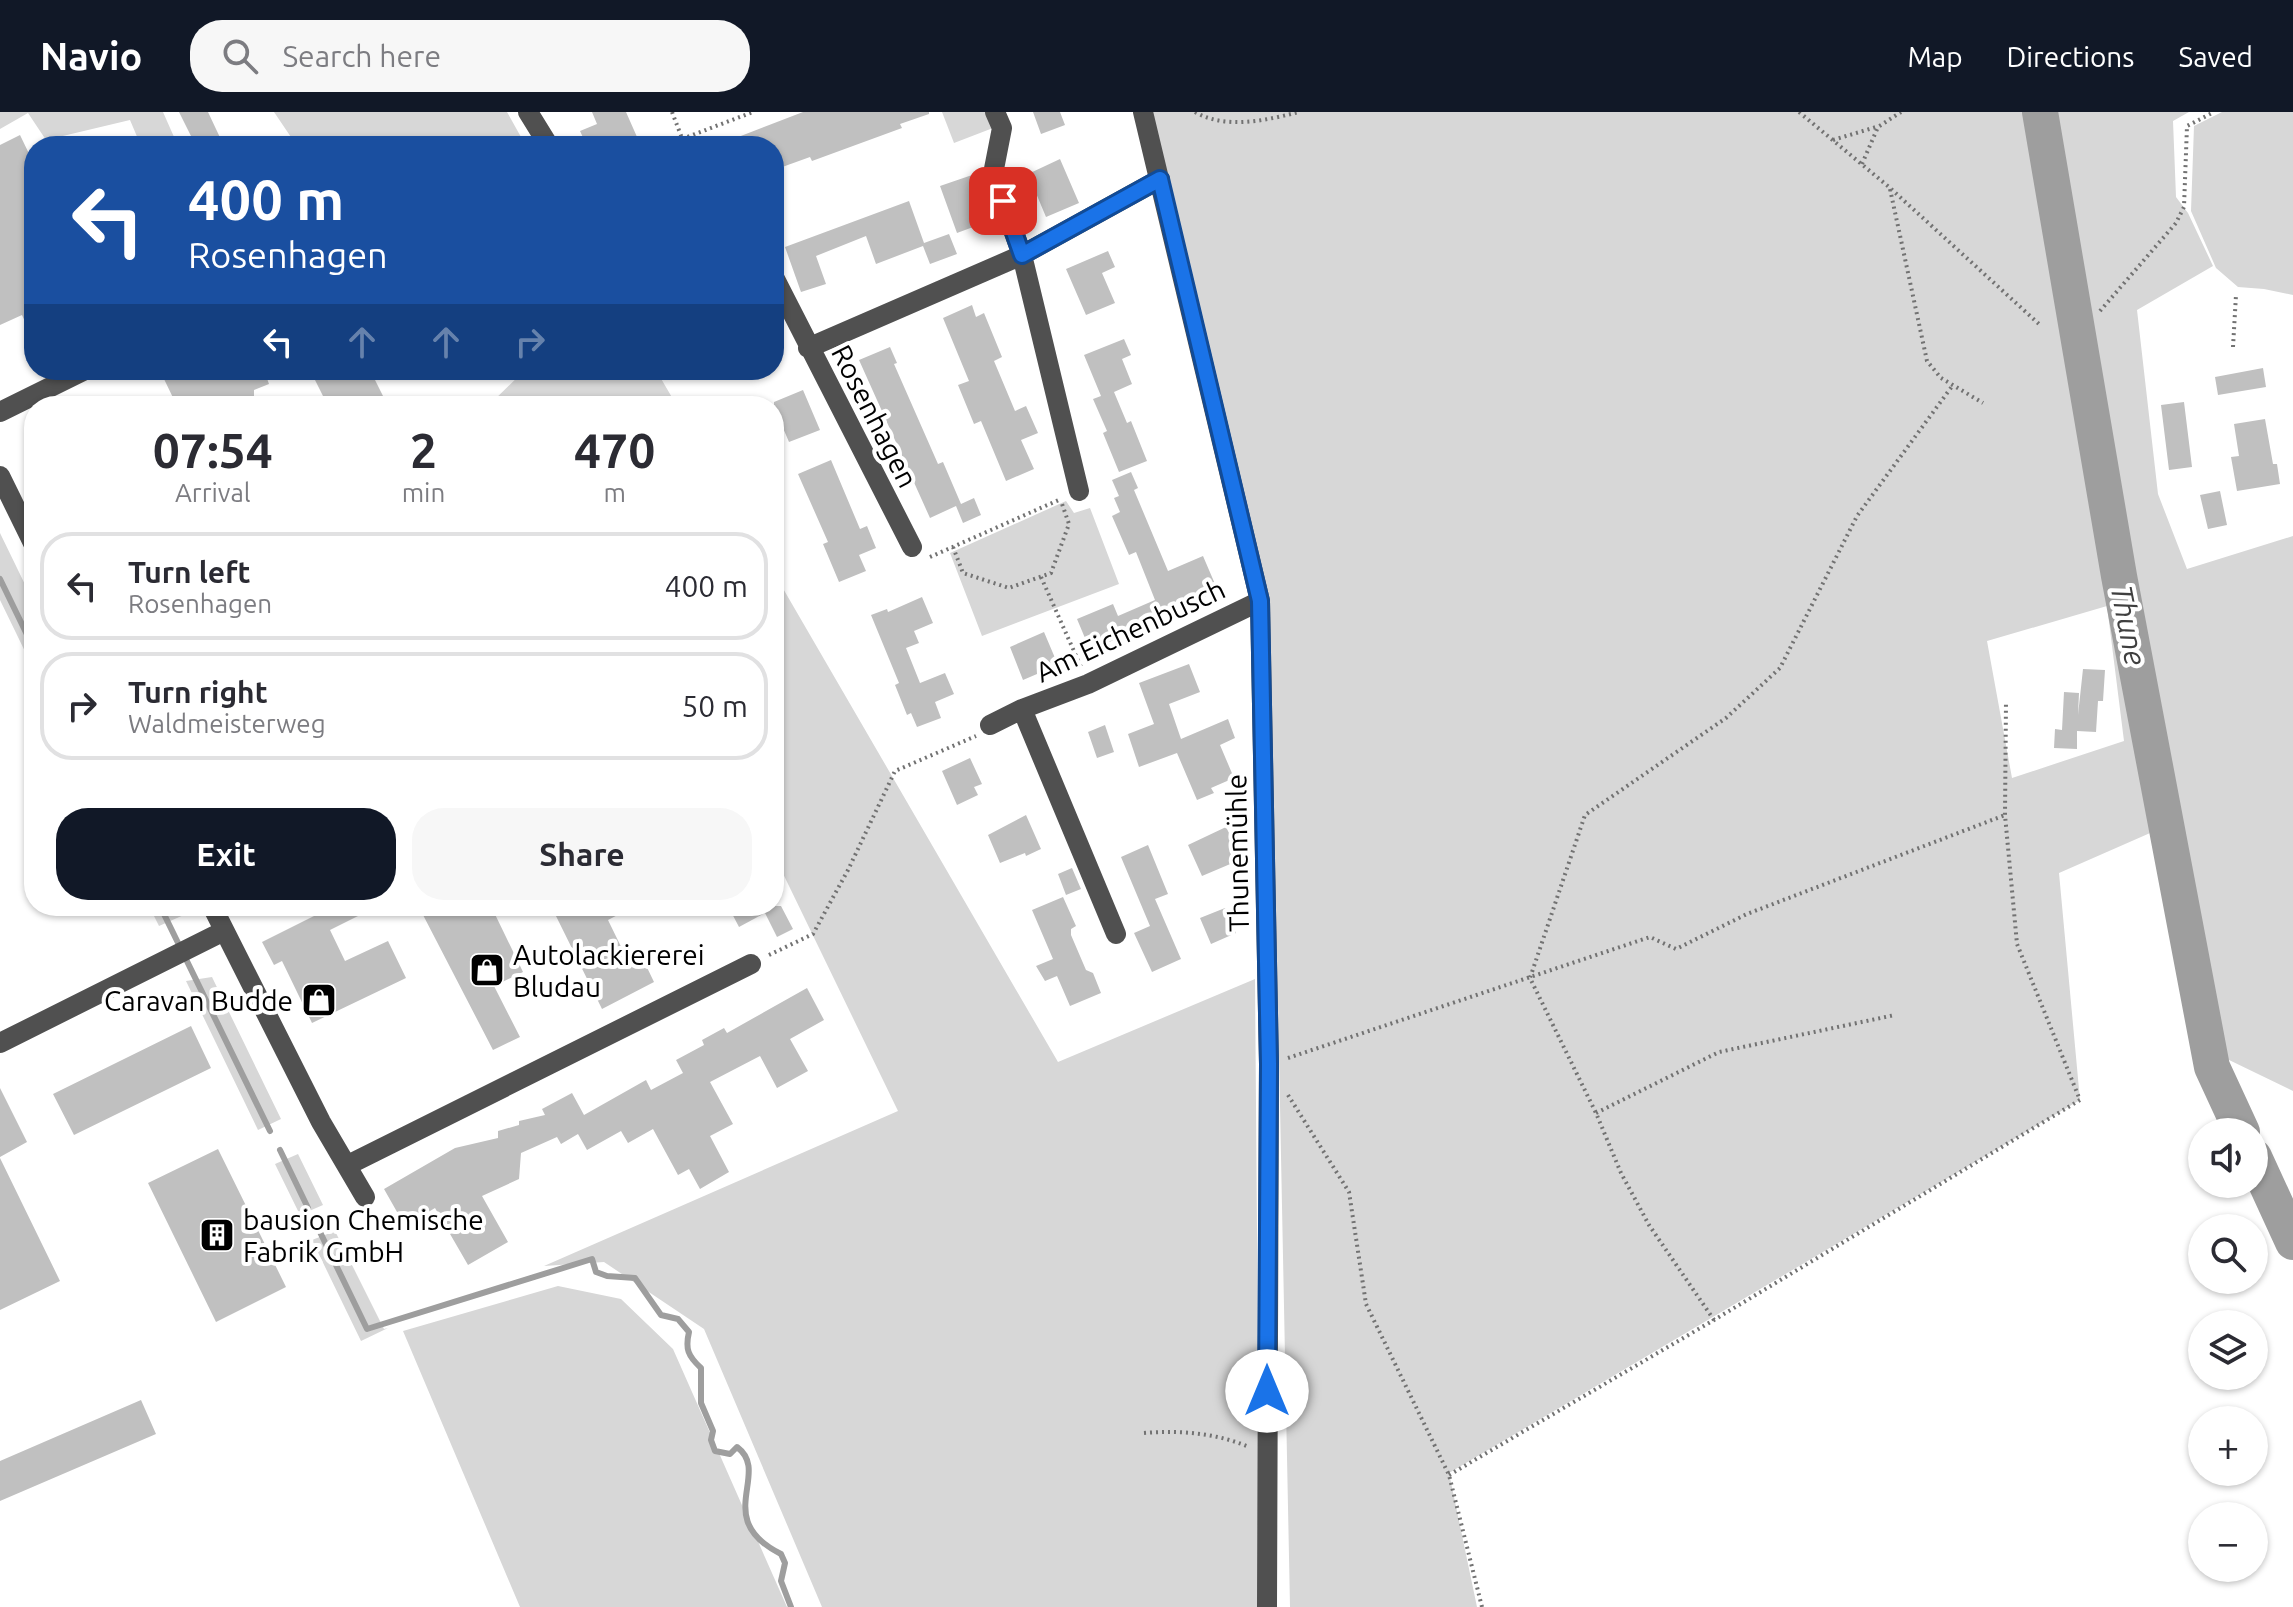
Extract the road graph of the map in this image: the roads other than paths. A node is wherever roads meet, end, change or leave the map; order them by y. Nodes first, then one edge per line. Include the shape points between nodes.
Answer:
1 (528, 112) edge
2 (995, 112) edge
3 (1143, 112) edge
4 (543, 136) edge
5 (1160, 179) junction
6 (1022, 255) junction
7 (784, 298) edge
8 (808, 348) junction
9 (65, 380) edge
10 (32, 396) edge
11 (24, 400) edge
12 (0, 412) edge
13 (0, 476) edge
14 (1070, 495) road end
15 (24, 525) edge
16 (912, 547) road end
17 (1260, 601) junction
18 (1022, 709) junction
19 (990, 725) road end
20 (217, 916) edge
21 (224, 931) junction
22 (1116, 934) dead end
23 (751, 964) road end
24 (0, 1043) edge
25 (348, 1165) junction
26 (365, 1197) dead end
27 (1267, 1607) edge

1 - 4 street
2 - 6 street via 1002,128 993,174
3 - 5 street, Thunemühle
5 - 6 street, Rosenhagen
5 - 17 street, Thunemühle
6 - 8 street, Rosenhagen
6 - 14 street
7 - 8 street
8 - 16 street, Rosenhagen
9 - 10 street
11 - 12 street
13 - 15 street
17 - 18 street, Am Eichenbusch via 1088,684
17 - 27 street, Thunemühle via 1269,1064
18 - 19 street, Am Eichenbusch
18 - 22 street, Am Eichenbusch
20 - 21 street
21 - 24 street
21 - 25 street
23 - 25 street
25 - 26 street

